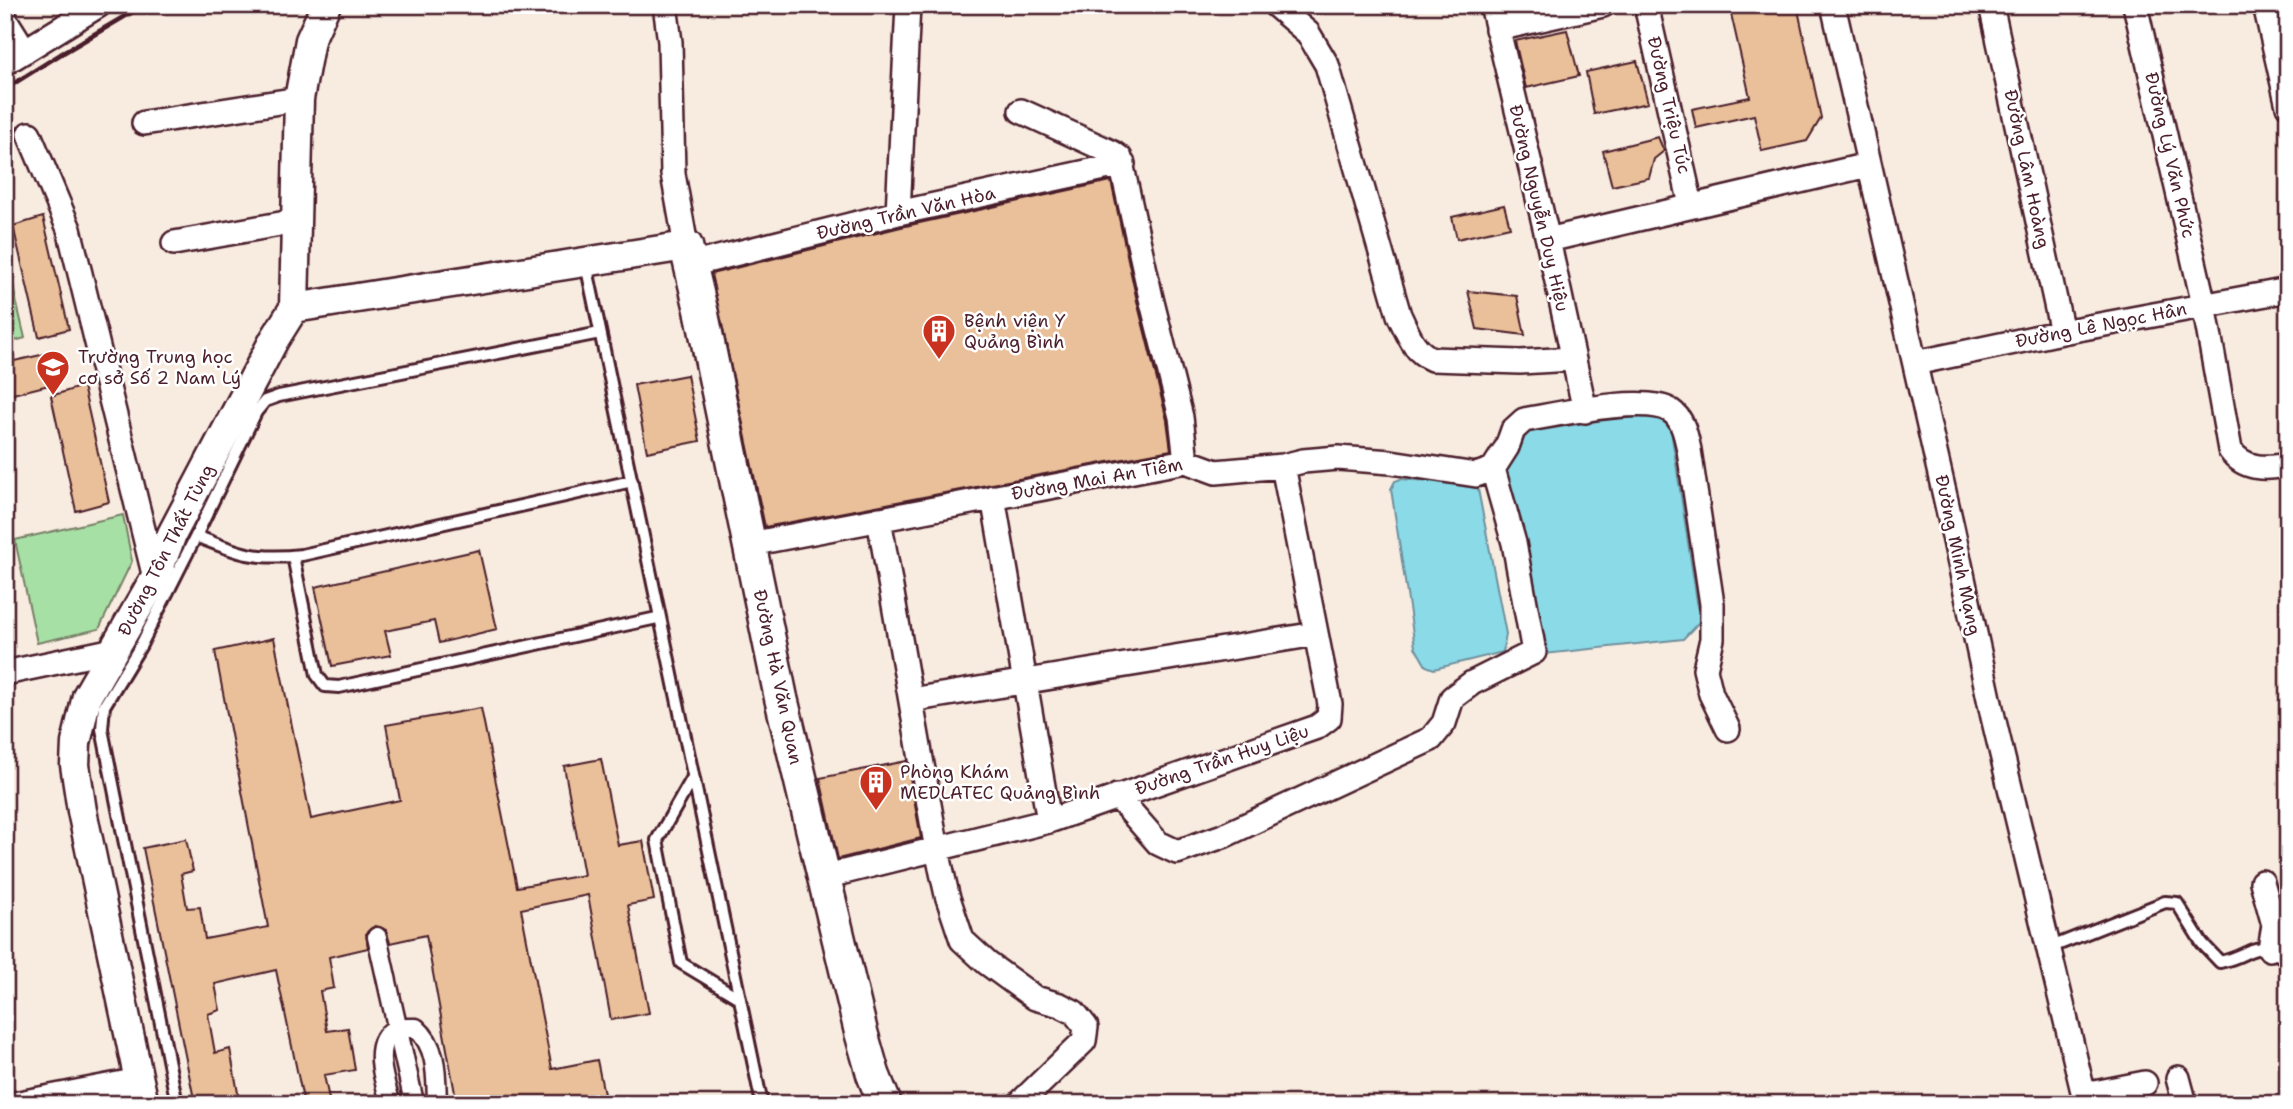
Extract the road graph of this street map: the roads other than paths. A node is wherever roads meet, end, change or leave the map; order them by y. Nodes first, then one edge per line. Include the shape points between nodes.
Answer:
1 (99, 5) edge
2 (326, 5) edge
3 (665, 5) edge
4 (908, 5) edge
5 (1275, 5) edge
6 (1492, 5) edge
7 (1603, 5) edge
8 (1646, 5) edge
9 (1833, 5) edge
10 (1991, 5) edge
11 (2135, 5) edge
12 (2265, 5) edge
13 (5, 19) edge
14 (1497, 29) junction
15 (15, 57) edge
16 (299, 99) junction
17 (2288, 106) edge
18 (1021, 111) dead end
19 (144, 123) dead end
20 (29, 134) dead end
21 (1123, 164) junction
22 (1868, 165) junction
23 (1691, 205) junction
24 (898, 213) junction
25 (297, 221) junction
26 (1548, 240) junction
27 (174, 243) dead end
28 (688, 256) junction
29 (586, 261) junction
30 (2288, 290) edge
31 (2204, 305) junction
32 (294, 308) junction
33 (2062, 332) junction
34 (600, 333) junction
35 (1572, 359) junction
36 (1915, 363) junction
37 (1584, 411) junction
38 (1186, 461) junction
39 (2288, 465) edge
40 (1283, 466) junction
41 (1493, 469) junction
42 (632, 481) junction
43 (993, 497) junction
44 (879, 519) junction
45 (196, 536) junction
46 (750, 544) junction
47 (293, 556) junction
48 (155, 579) junction
49 (657, 618) junction
50 (1315, 634) junction
51 (114, 650) junction
52 (5, 674) edge
53 (1025, 680) junction
54 (911, 700) junction
55 (1728, 729) dead end
56 (692, 779) junction
57 (1117, 796) junction
58 (1049, 821) junction
59 (937, 850) junction
60 (824, 877) junction
61 (2262, 882) dead end
62 (377, 937) dead end
63 (2049, 948) junction
64 (2279, 955) edge
65 (739, 998) junction
66 (397, 1029) junction
67 (2178, 1077) dead end
68 (2145, 1083) dead end
69 (142, 1092) edge
70 (2085, 1100) edge
71 (415, 1103) edge
72 (14, 1104) edge
73 (177, 1104) edge
74 (391, 1104) edge
75 (437, 1104) edge
76 (762, 1104) edge
77 (885, 1104) edge
78 (1019, 1104) edge
79 (2185, 1104) edge

1 - 15 street
2 - 16 street via 310,40
3 - 28 street via 673,174
4 - 24 street
5 - 35 street via 1308,33 1327,65 1399,315 1413,345 1432,359
6 - 14 street, Đường Nguyễn Duy Hiệu
7 - 14 street
8 - 23 street, Đường Triệu Túc
9 - 22 street, Đường Minh Mạng
10 - 33 street, Đường Lâm Hoàng
11 - 31 street, Đường Lý Văn Phức
12 - 17 street
13 - 15 street
14 - 26 street, Đường Nguyễn Duy Hiệu
16 - 19 street
16 - 25 street
18 - 21 street via 1114,153
20 - 48 street via 69,229
21 - 24 street, Đường Trần Văn Hòa
21 - 38 street via 1181,417
22 - 23 street
22 - 36 street, Đường Minh Mạng
23 - 26 street
24 - 28 street, Đường Trần Văn Hòa
25 - 27 street
25 - 32 street
26 - 35 street, Đường Nguyễn Duy Hiệu
28 - 29 street, Đường Trần Văn Hòa
28 - 46 main road, Đường Hà Văn Quan
29 - 32 street, Đường Trần Văn Hòa
29 - 34 lane
30 - 31 street, Đường Lê Ngọc Hân
31 - 33 street, Đường Lê Ngọc Hân
31 - 39 street, Đường Lý Văn Phức via 2230,450 2244,465
32 - 48 street, Đường Tôn Thất Tùng via 172,534
33 - 36 street, Đường Lê Ngọc Hân
34 - 42 lane
34 - 45 lane via 265,401
35 - 37 street, Đường Nguyễn Duy Hiệu
36 - 63 street, Đường Minh Mạng
37 - 41 street via 1524,420 1513,430
37 - 55 street via 1655,405 1671,411 1683,426 1712,604 1712,639 1705,669
38 - 40 street, Đường Mai An Tiêm via 1216,472
38 - 43 street, Đường Mai An Tiêm
40 - 41 street, Đường Mai An Tiêm via 1338,458 1391,461 1476,475
40 - 50 street, Đường Trần Huy Liệu
41 - 57 street via 1514,543 1534,652 1451,698 1444,723 1431,739 1223,836 1177,852 1158,843
42 - 47 lane
42 - 49 lane
43 - 44 street, Đường Mai An Tiêm
43 - 53 street
44 - 46 street, Đường Mai An Tiêm
44 - 54 street
45 - 47 lane via 236,553
45 - 73 lane via 102,715
46 - 60 main road, Đường Hà Văn Quan
47 - 49 lane via 317,674 325,686 338,688
48 - 51 street, Đường Tôn Thất Tùng
49 - 56 lane
50 - 53 street
50 - 57 street, Đường Trần Huy Liệu via 1329,718 1317,727
51 - 52 street
51 - 69 street, Đường Tôn Thất Tùng via 87,696 75,765
53 - 54 street
53 - 58 street
54 - 59 street
56 - 65 lane
56 - 65 lane via 657,840 681,963
57 - 58 street, Đường Trần Huy Liệu
58 - 59 street, Đường Trần Huy Liệu
59 - 60 street, Đường Trần Huy Liệu
59 - 78 street via 962,940 1035,998 1074,1012 1086,1027 1084,1041
60 - 77 main road, Đường Hà Văn Quan via 873,1074
61 - 64 street
62 - 66 street
63 - 64 lane via 2165,902 2177,903 2220,962 2261,947
63 - 70 street, Đường Minh Mạng
65 - 76 lane
66 - 71 street
66 - 74 street via 383,1043 381,1059
66 - 75 street via 416,1028 428,1038
67 - 79 street
68 - 70 street
69 - 72 street

